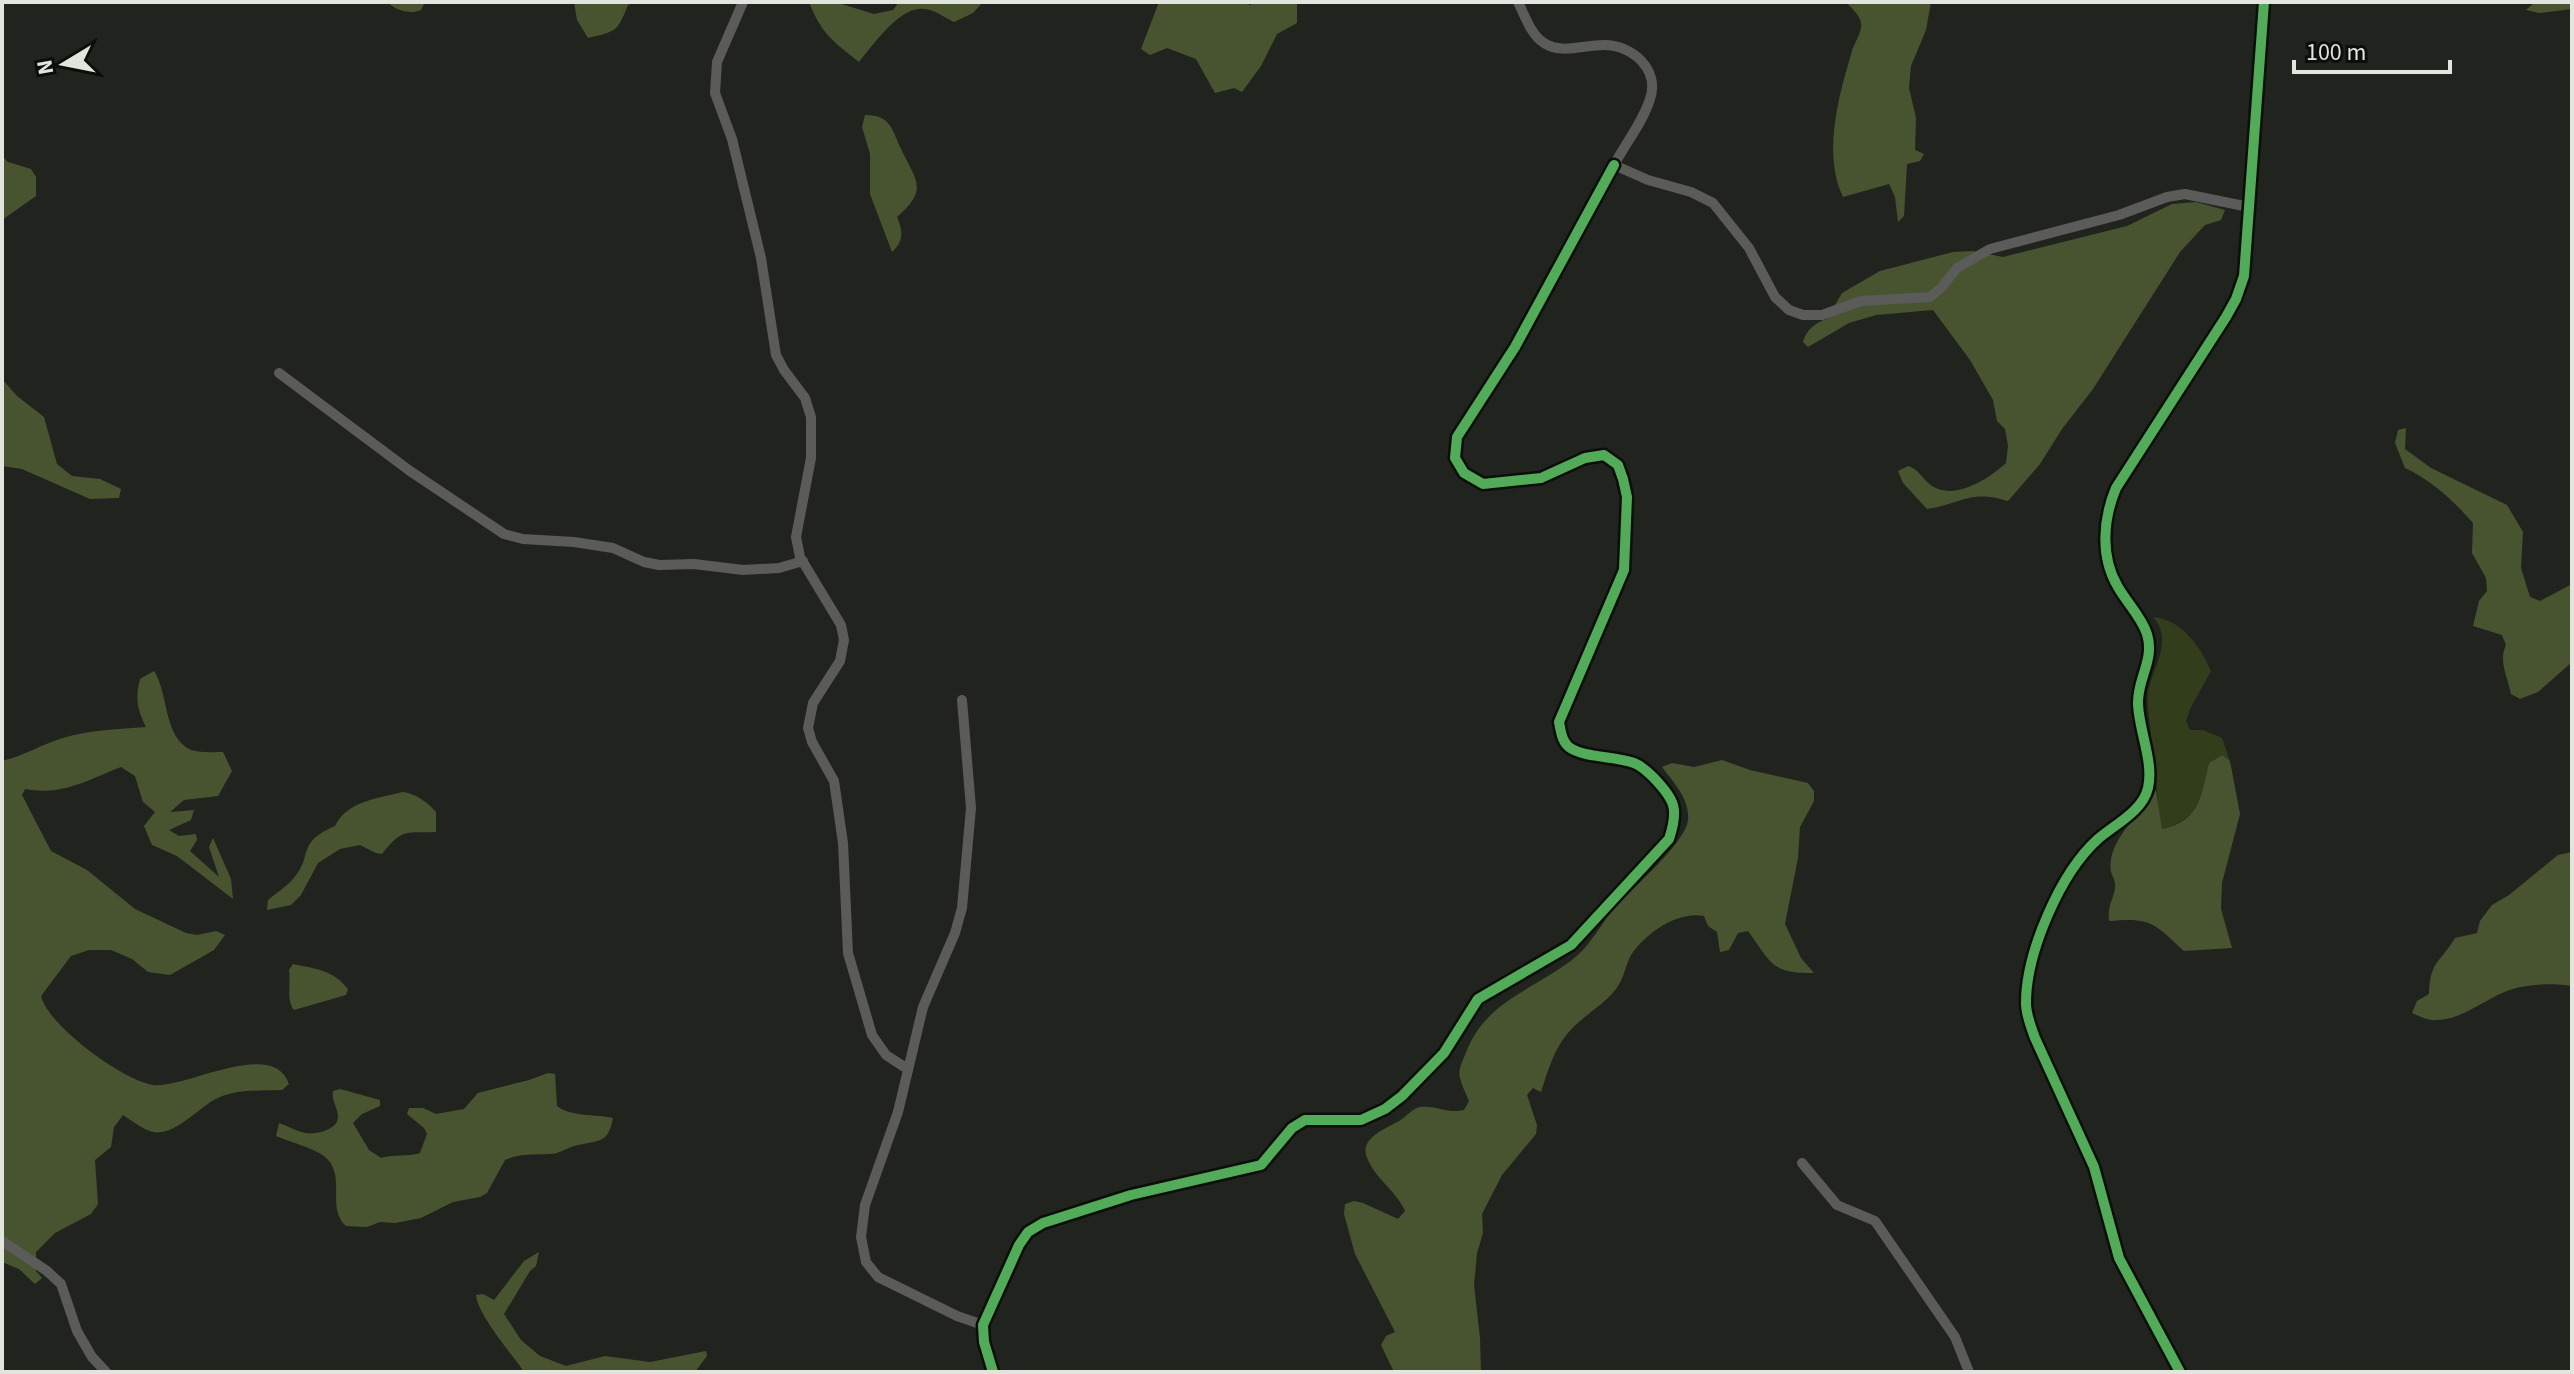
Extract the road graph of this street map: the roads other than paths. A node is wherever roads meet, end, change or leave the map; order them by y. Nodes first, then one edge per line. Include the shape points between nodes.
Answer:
1 (743, 2) edge
2 (1518, 2) edge
3 (2264, 2) edge
4 (1614, 165) junction
5 (2249, 207) junction
6 (279, 373) dead end
7 (803, 561) junction
8 (962, 700) dead end
9 (906, 1068) junction
10 (1802, 1163) dead end
11 (2, 1241) edge
12 (983, 1325) junction
13 (106, 1372) edge
14 (993, 1372) edge
15 (1969, 1372) edge
16 (2180, 1372) edge

1 - 7 street via 720,52 715,93 732,139 761,258 776,355 805,398 811,417 811,458 796,537
2 - 4 street via 1542,42 1564,49 1608,45 1637,55 1646,66 1651,98
3 - 5 street
4 - 5 street via 1713,203 1749,248 1775,297 1803,315 1822,315 1861,301 1930,297 1957,268 1990,249 2167,197 2185,194
4 - 12 street via 1515,347 1457,437 1455,458 1464,473 1483,484 1541,478 1604,455 1618,465 1627,497 1624,570 1559,722 1561,737 1571,749 1646,770 1675,806 1669,839 1571,945 1478,999 1444,1053 1385,1109 1361,1120 1305,1120 1261,1165 1131,1195 1043,1223 1019,1245
5 - 16 street via 2244,276 2236,299 2109,503 2108,561 2149,644 2150,659 2137,702 2149,787 2138,806 2095,842 2065,879 2036,951 2026,1005 2035,1038 2094,1167 2119,1258
6 - 7 street via 410,471 513,537 613,548 659,565 743,570
7 - 9 street via 841,625 844,640 840,661 813,703 808,728 834,781 848,953 872,1035 886,1055
8 - 9 street via 971,808 965,893
9 - 12 street via 898,1112 862,1214 863,1256 878,1277
10 - 15 street via 1837,1205 1875,1221 1955,1337
11 - 13 street via 61,1284 77,1331
12 - 14 street

